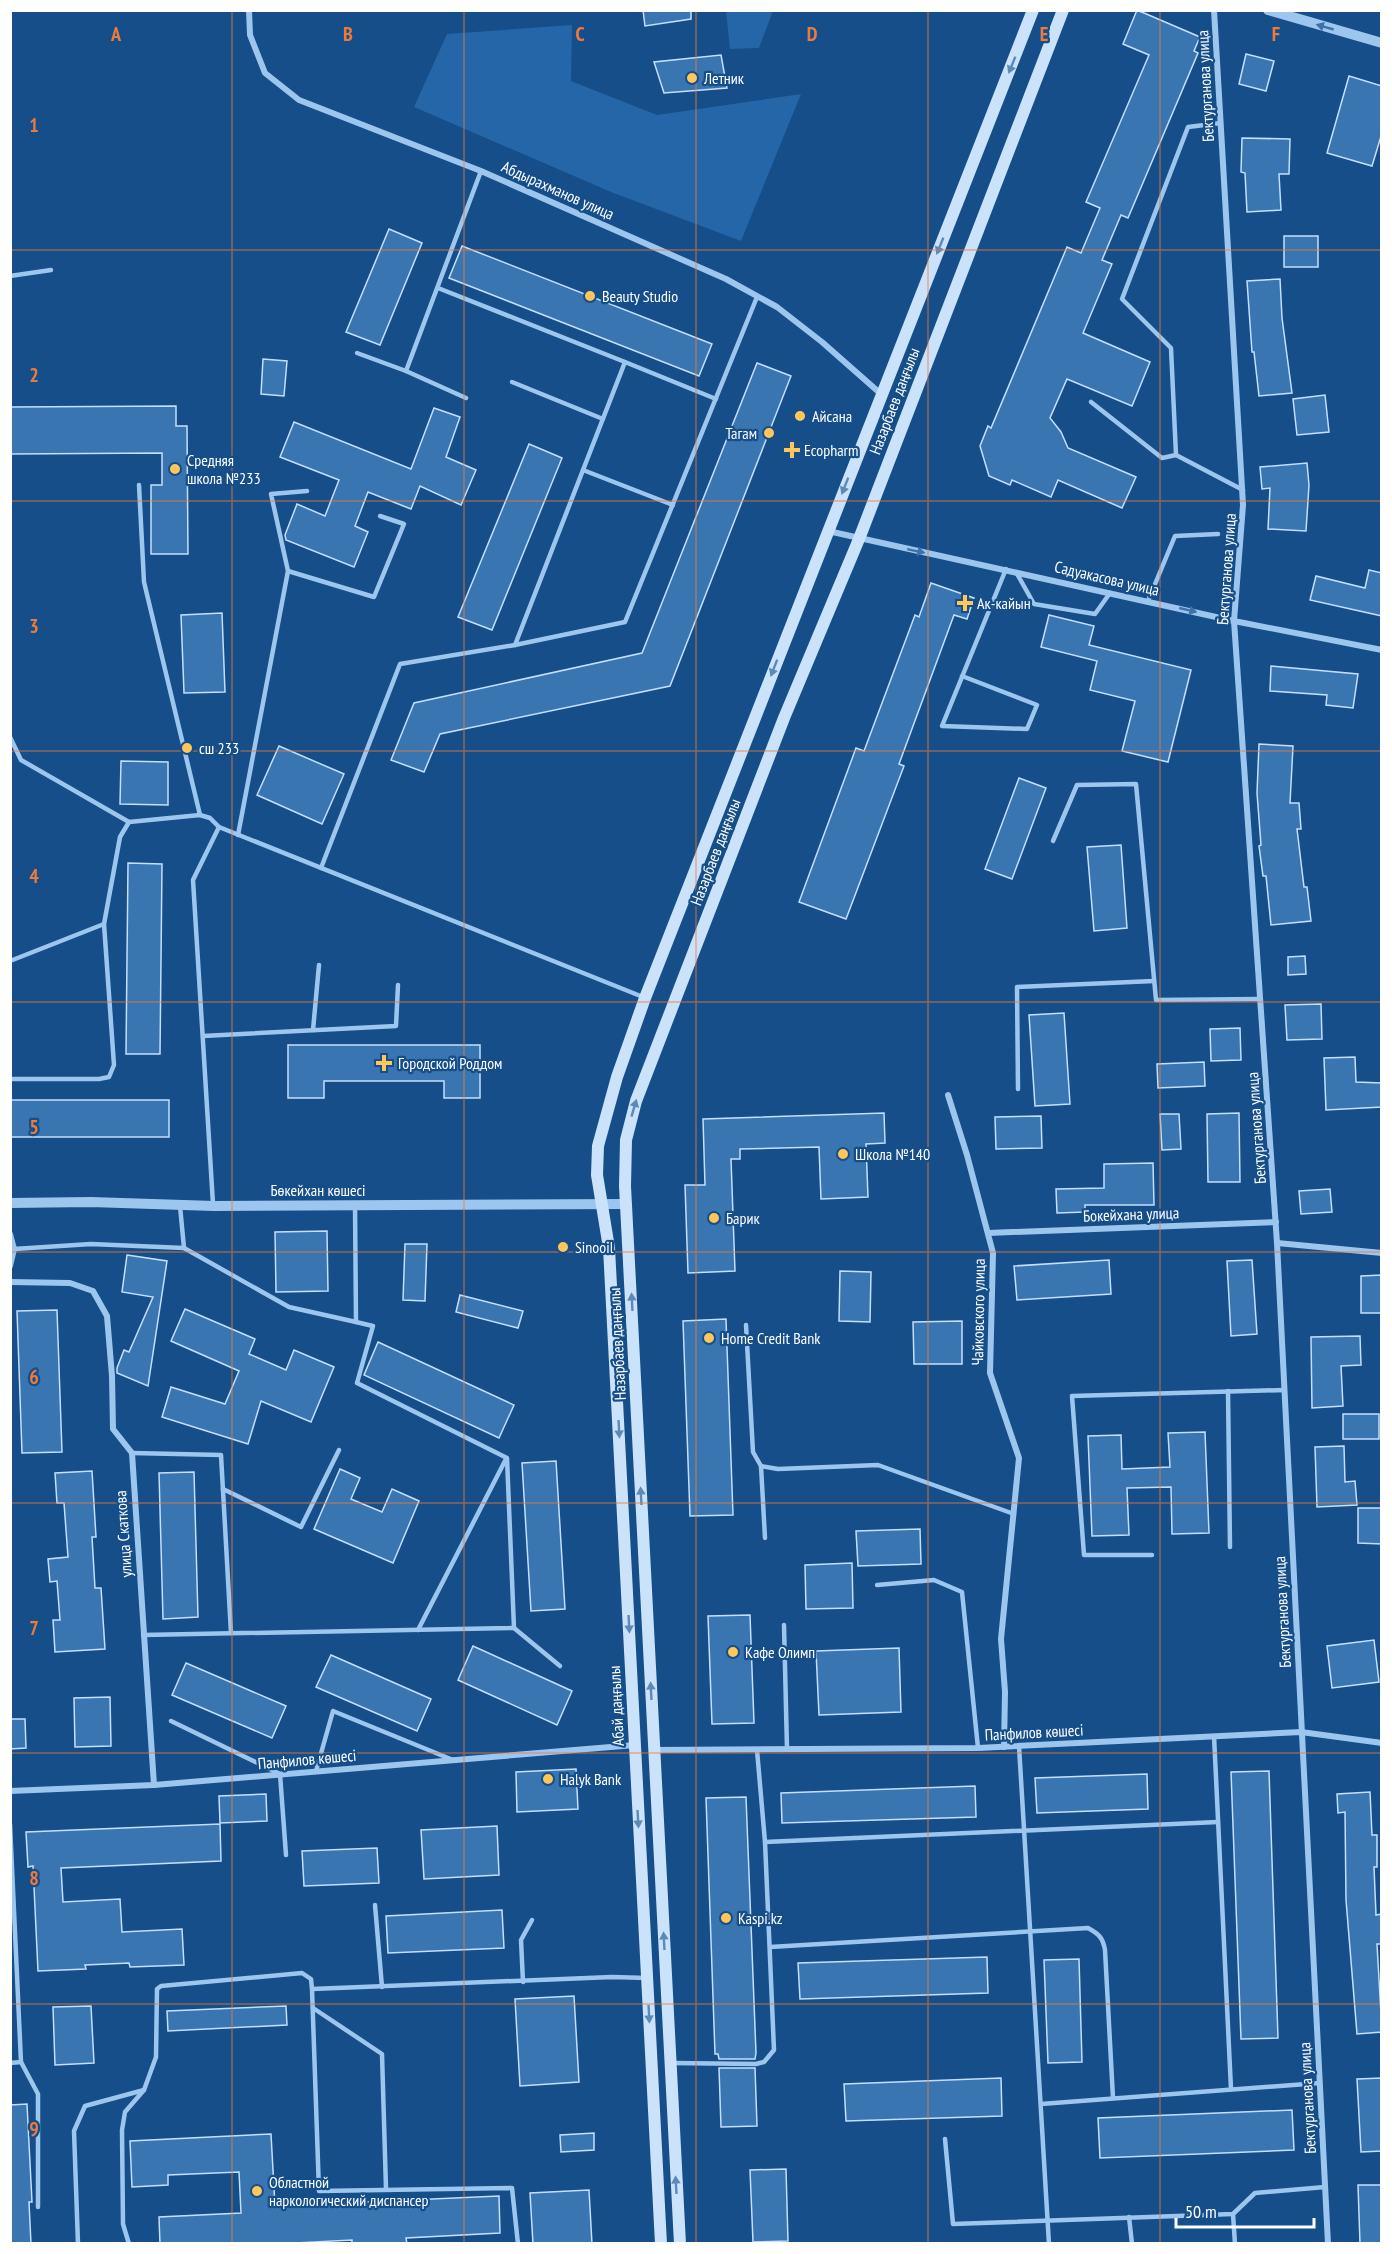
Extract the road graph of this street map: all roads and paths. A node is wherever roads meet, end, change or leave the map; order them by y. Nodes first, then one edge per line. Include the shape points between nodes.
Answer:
1 (249, 10) edge
2 (1033, 10) edge
3 (1063, 10) edge
4 (1214, 10) edge
5 (1268, 10) edge
6 (1382, 43) edge
7 (1221, 123) junction
8 (481, 171) junction
9 (51, 270) dead end
10 (10, 276) edge
11 (438, 288) junction
12 (757, 297) junction
13 (357, 353) dead end
14 (625, 362) junction
15 (406, 371) junction
16 (512, 382) dead end
17 (881, 394) junction
18 (466, 398) dead end
19 (716, 399) junction
20 (1091, 402) dead end
21 (603, 419) junction
22 (1176, 455) junction
23 (583, 470) junction
24 (139, 485) dead end
25 (307, 490) dead end
26 (1243, 490) junction
27 (673, 505) junction
28 (380, 516) dead end
29 (828, 531) junction
30 (1218, 534) dead end
31 (858, 539) junction
32 (1006, 570) junction
33 (288, 571) junction
34 (1016, 572) junction
35 (1110, 593) junction
36 (1148, 601) junction
37 (1234, 621) junction
38 (515, 645) junction
39 (1382, 650) edge
40 (962, 676) junction
41 (10, 737) edge
42 (200, 815) junction
43 (129, 822) junction
44 (219, 827) junction
45 (238, 834) junction
46 (1053, 841) dead end
47 (321, 868) junction
48 (104, 924) junction
49 (10, 961) edge
50 (319, 965) dead end
51 (1154, 981) junction
52 (398, 985) dead end
53 (645, 998) junction
54 (1260, 999) junction
55 (313, 1030) junction
56 (203, 1036) junction
57 (10, 1079) edge
58 (1018, 1089) dead end
59 (948, 1095) dead end
60 (10, 1203) edge
61 (602, 1204) junction
62 (626, 1204) junction
63 (180, 1205) junction
64 (356, 1205) junction
65 (213, 1206) junction
66 (1276, 1222) junction
67 (988, 1233) junction
68 (10, 1234) edge
69 (1277, 1243) junction
70 (184, 1248) junction
71 (14, 1249) junction
72 (1382, 1252) edge
73 (10, 1266) edge
74 (10, 1282) edge
75 (356, 1322) junction
76 (747, 1325) dead end
77 (1284, 1390) junction
78 (1228, 1391) junction
79 (339, 1450) dead end
80 (132, 1454) junction
81 (507, 1458) junction
82 (761, 1466) junction
83 (223, 1489) junction
84 (1014, 1514) junction
85 (765, 1538) dead end
86 (1230, 1547) dead end
87 (1152, 1555) dead end
88 (878, 1585) dead end
89 (784, 1625) dead end
90 (514, 1629) junction
91 (418, 1630) junction
92 (231, 1634) junction
93 (143, 1635) junction
94 (560, 1666) dead end
95 (171, 1721) dead end
96 (1301, 1732) junction
97 (1214, 1737) junction
98 (1382, 1743) edge
99 (635, 1745) junction
100 (1019, 1746) junction
101 (1004, 1747) junction
102 (978, 1748) junction
103 (654, 1749) junction
104 (787, 1749) junction
105 (757, 1750) junction
106 (454, 1760) junction
107 (316, 1772) junction
108 (280, 1774) junction
109 (154, 1785) junction
110 (10, 1791) edge
111 (1218, 1822) junction
112 (10, 1824) edge
113 (1024, 1829) junction
114 (765, 1842) junction
115 (286, 1855) dead end
116 (375, 1905) dead end
117 (532, 1920) dead end
118 (1030, 1931) junction
119 (770, 1947) junction
120 (647, 1978) junction
121 (523, 1982) junction
122 (382, 1987) junction
123 (312, 1989) junction
124 (313, 2008) junction
125 (10, 2062) edge
126 (21, 2062) junction
127 (670, 2062) junction
128 (1320, 2083) junction
129 (1231, 2089) junction
130 (144, 2090) junction
131 (1113, 2098) junction
132 (1041, 2104) junction
133 (945, 2139) dead end
134 (1325, 2187) junction
135 (386, 2190) junction
136 (38, 2207) dead end
137 (1233, 2214) junction
138 (1129, 2217) junction
139 (1047, 2220) junction
140 (78, 2244) edge
141 (129, 2244) edge
142 (518, 2244) edge
143 (661, 2244) edge
144 (680, 2244) edge
145 (1049, 2244) edge
146 (1132, 2244) edge
147 (1235, 2244) edge
148 (1328, 2244) edge

1 - 8 street, Абдырахманов улица via 250,35 265,73 299,100
2 -> 17 main road, Назарбаев даңғылы
3 - 31 main road, Назарбаев даңғылы
4 - 7 street, Бектурганова улица
6 -> 5 street
7 - 22 lane via 1188,127 1122,299 1171,348
7 - 26 street, Бектурганова улица
8 - 11 lane
8 - 12 street, Абдырахманов улица via 726,279
9 - 10 lane
11 - 14 lane
11 - 15 lane
12 - 17 street, Абдырахманов улица via 822,342
12 - 19 lane
13 - 15 lane
14 - 19 lane
14 - 21 lane
15 - 18 lane
16 - 21 lane
17 -> 29 main road, Назарбаев даңғылы
19 - 27 lane
20 - 22 lane via 1162,458
21 - 23 lane
22 - 26 lane
23 - 27 lane
23 - 38 lane
24 - 42 lane via 144,582
25 - 33 lane via 272,494
26 - 37 street, Бектурганова улица
27 - 38 lane via 625,622
28 - 33 lane via 404,524 374,597
29 - 31 street, Садуакасова улица
29 -> 53 main road, Назарбаев даңғылы
30 - 36 lane via 1175,536
31 -> 32 street, Садуакасова улица
62 -> 31 main road, Назарбаев даңғылы via 625,1152 636,1101
32 - 34 street, Садуакасова улица
32 - 40 lane
33 - 45 lane
34 - 35 street, Садуакасова улица
34 - 35 lane via 1034,604 1095,614
35 - 36 street, Садуакасова улица
36 -> 37 street, Садуакасова улица
37 - 39 street, Садуакасова улица
37 - 54 street, Бектурганова улица
38 - 47 lane via 400,664
40 - 40 lane via 942,726 1027,729 1037,705
41 - 43 lane via 21,760
42 - 43 lane
42 - 44 lane
43 - 48 lane via 120,837
44 - 45 lane
44 - 56 lane via 193,880
45 - 47 lane
46 - 51 lane via 1077,785 1136,784
47 - 53 lane
48 - 49 lane
48 - 57 lane via 114,1065 109,1077
50 - 55 lane
51 - 54 lane via 1156,1000
51 - 58 lane via 1017,987
52 - 55 lane via 396,1026
53 - 61 main road, Назарбаев даңғылы via 616,1077 598,1146
54 - 66 street, Бектурганова улица
55 - 56 lane
56 - 65 lane
59 - 67 street, Чайковского улица
60 - 63 street, Бөкейхан көшесі
61 - 62 street, Бөкейхан көшесі
61 - 64 street, Бөкейхан көшесі
61 -> 99 main road, Абай даңғылы via 609,1248
103 -> 62 main road, Назарбаев даңғылы
63 - 65 street, Бөкейхан көшесі
63 - 70 lane
64 - 65 street, Бөкейхан көшесі
64 - 75 lane
66 - 67 street, Бокейхана улица
66 - 69 street, Бектурганова улица
67 - 84 street, Чайковского улица via 993,1252 990,1373 1019,1458
68 - 71 street
69 - 72 street
69 - 77 street, Бектурганова улица
70 - 71 lane via 91,1244
70 - 75 lane via 289,1307
71 - 73 street
74 - 80 street via 70,1283 93,1291 106,1316 113,1429
75 - 81 lane via 373,1326 357,1383
76 - 82 lane via 753,1452
77 - 78 lane
77 - 96 street, Бектурганова улица
78 - 86 lane
78 - 87 lane via 1072,1396 1084,1555
79 - 83 lane via 301,1527
80 - 83 lane via 221,1455
80 - 93 street, улица Скаткова
81 - 90 lane
81 - 91 lane
82 - 84 lane via 778,1469 878,1465
82 - 85 lane
83 - 92 lane
84 - 101 street, Чайковского улица via 1001,1639
88 - 102 lane via 934,1580 962,1592
89 - 104 lane
90 - 91 lane
90 - 94 lane
91 - 92 lane
92 - 93 lane
93 - 109 street, улица Скаткова
95 - 108 lane
96 - 97 street, Панфилов көшесі
96 - 98 street, Панфилов көшесі
96 - 128 street, Бектурганова улица
97 - 100 street, Панфилов көшесі
97 - 111 lane
99 - 106 street, Панфилов көшесі
99 -> 120 main road, Абай даңғылы
100 - 101 street, Панфилов көшесі
100 - 113 lane
101 - 102 street, Панфилов көшесі
102 - 104 street, Панфилов көшесі
103 - 105 street, Панфилов көшесі
127 -> 103 main road
104 - 105 street, Панфилов көшесі
105 - 114 lane
106 - 107 street, Панфилов көшесі
106 - 107 lane via 333,1711
107 - 108 street, Панфилов көшесі
108 - 109 street, Панфилов көшесі
108 - 115 lane
109 - 110 street, Панфилов көшесі
111 - 113 lane
111 - 129 lane
112 - 126 lane
113 - 114 lane
113 - 118 lane
114 - 119 lane
116 - 122 lane
117 - 121 lane via 521,1940
118 - 119 lane
118 - 131 lane via 1088,1928 1104,1940
118 - 132 lane
119 - 127 lane via 774,2050 769,2058 756,2064
120 - 121 lane
120 -> 143 main road, Абай даңғылы
121 - 122 lane
122 - 123 lane
123 - 124 lane
123 - 130 lane via 311,1979 302,1973 156,1989 156,2057
124 - 135 lane via 382,2054
124 - 135 lane via 319,2191
125 - 126 lane
126 - 136 lane via 38,2094
144 -> 127 main road
128 - 129 lane
128 - 134 street, Бектурганова улица
129 - 131 lane
130 - 140 lane via 85,2106 75,2131
130 - 141 lane via 125,2112 122,2130 123,2224
131 - 132 lane
132 - 139 lane
133 - 139 lane via 953,2224
134 - 137 lane via 1255,2193
134 - 148 street, Бектурганова улица
135 - 142 lane via 512,2188
137 - 138 lane
137 - 147 lane
138 - 139 lane
138 - 146 lane
139 - 145 lane

